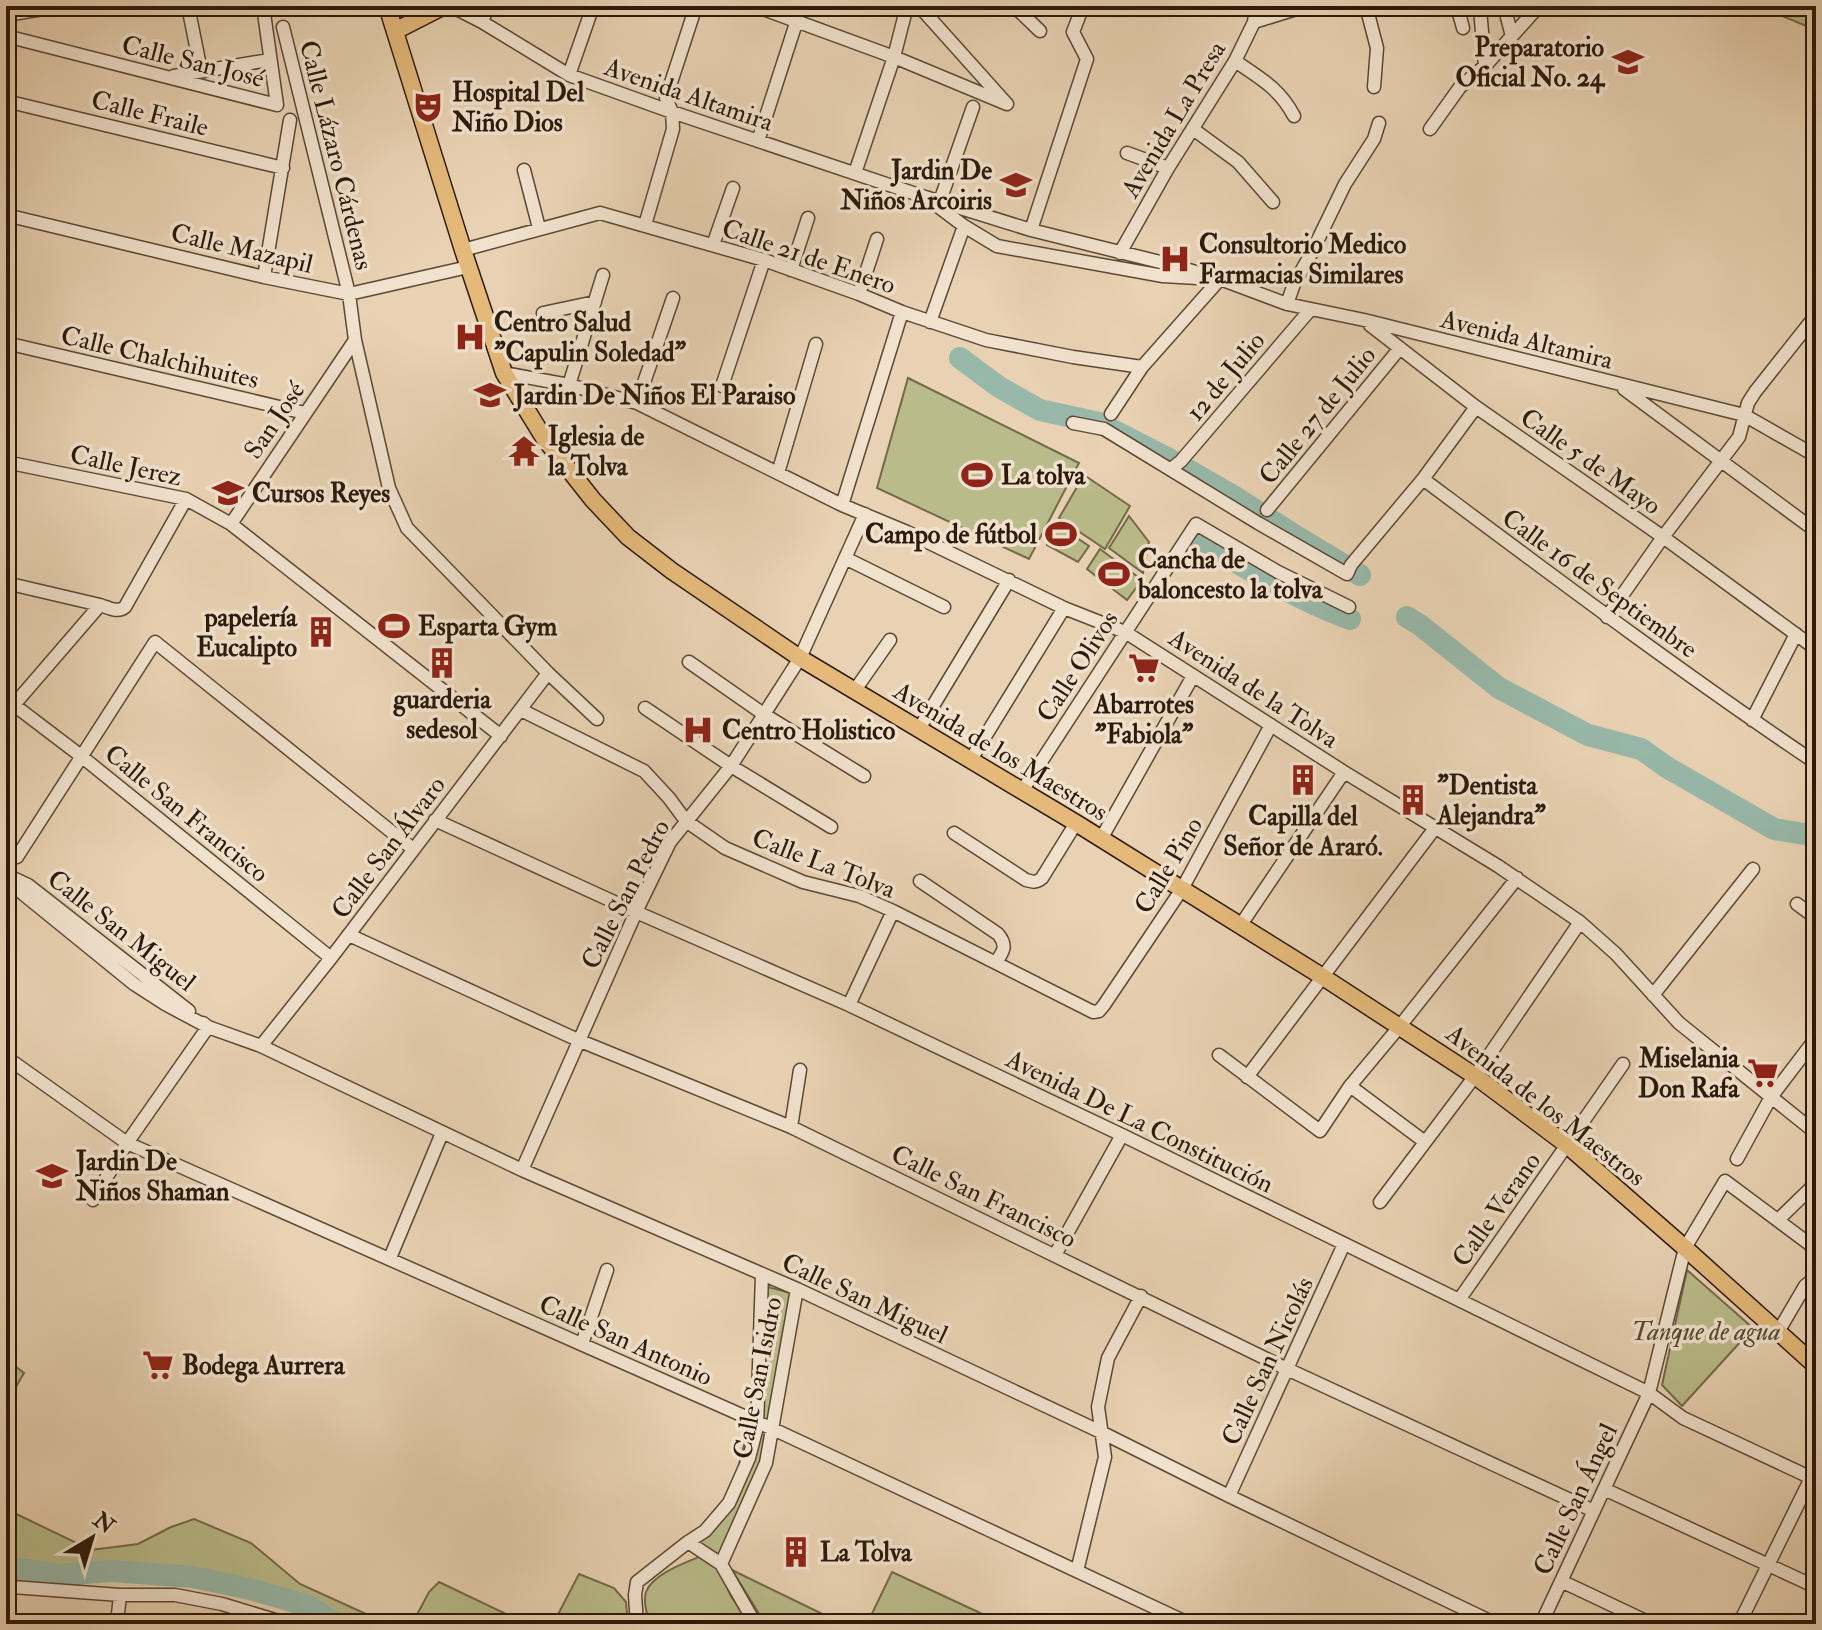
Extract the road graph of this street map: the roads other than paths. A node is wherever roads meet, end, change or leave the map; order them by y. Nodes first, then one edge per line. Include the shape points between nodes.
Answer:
1 (61, 6) edge
2 (188, 6) edge
3 (263, 6) edge
4 (387, 6) edge
5 (444, 6) edge
6 (451, 6) edge
7 (488, 6) edge
8 (593, 6) edge
9 (696, 6) edge
10 (755, 6) edge
11 (907, 6) edge
12 (919, 6) edge
13 (1014, 6) edge
14 (1083, 6) edge
15 (1256, 6) edge
16 (1306, 6) edge
17 (1366, 6) edge
18 (1457, 6) edge
19 (1504, 6) edge
20 (1539, 6) edge
21 (1480, 9) dead end
22 (8, 12) edge
23 (797, 20) junction
24 (482, 22) junction
25 (1254, 22) junction
26 (283, 27) dead end
27 (1463, 28) dead end
28 (395, 31) junction
29 (1040, 31) dead end
30 (6, 34) edge
31 (1512, 36) junction
32 (894, 57) junction
33 (269, 60) junction
34 (1235, 61) junction
35 (1485, 66) junction
36 (201, 71) junction
37 (569, 75) junction
38 (169, 77) junction
39 (1374, 87) dead end
40 (6, 101) edge
41 (277, 105) joint
42 (973, 107) dead end
43 (672, 112) junction
44 (1294, 116) dead end
45 (290, 120) dead end
46 (1379, 123) dead end
47 (1193, 129) junction
48 (1430, 129) dead end
49 (758, 141) junction
50 (1127, 153) dead end
51 (283, 168) junction
52 (1168, 168) junction
53 (524, 170) dead end
54 (855, 173) junction
55 (733, 188) dead end
56 (925, 197) junction
57 (940, 201) junction
58 (1273, 202) dead end
59 (6, 215) edge
60 (808, 218) dead end
61 (645, 225) junction
62 (964, 226) junction
63 (539, 228) junction
64 (1031, 230) junction
65 (877, 239) dead end
66 (713, 245) junction
67 (463, 250) junction
68 (1120, 253) junction
69 (764, 260) junction
70 (468, 267) junction
71 (791, 270) junction
72 (603, 275) dead end
73 (264, 277) junction
74 (1220, 279) junction
75 (349, 294) junction
76 (859, 294) junction
77 (673, 298) dead end
78 (595, 302) junction
79 (1287, 304) junction
80 (1310, 310) junction
81 (902, 312) junction
82 (543, 313) dead end
83 (1816, 315) edge
84 (1364, 320) junction
85 (930, 322) junction
86 (355, 340) junction
87 (6, 343) edge
88 (816, 344) dead end
89 (1400, 348) junction
90 (1142, 367) junction
91 (504, 373) junction
92 (569, 385) junction
93 (1618, 385) junction
94 (722, 386) dead end
95 (637, 403) junction
96 (1476, 407) junction
97 (305, 413) junction
98 (1111, 414) dead end
99 (1744, 415) junction
100 (1073, 423) dead end
101 (1816, 456) edge
102 (1720, 461) junction
103 (6, 462) edge
104 (1176, 466) junction
105 (778, 473) junction
106 (1423, 479) junction
107 (186, 499) junction
108 (842, 505) junction
109 (1267, 510) dead end
110 (865, 514) junction
111 (231, 524) junction
112 (1809, 526) dead end
113 (1663, 537) junction
114 (845, 558) junction
115 (1009, 580) junction
116 (6, 583) edge
117 (100, 605) junction
118 (944, 607) dead end
119 (1349, 607) dead end
120 (1064, 608) junction
121 (1607, 617) junction
122 (1125, 632) junction
123 (1796, 634) junction
124 (890, 640) dead end
125 (1816, 640) edge
126 (1816, 649) edge
127 (800, 658) junction
128 (689, 662) dead end
129 (548, 673) junction
130 (1193, 676) junction
131 (855, 690) junction
132 (645, 708) dead end
133 (10, 709) edge
134 (521, 710) junction
135 (765, 715) junction
136 (597, 719) dead end
137 (1752, 720) junction
138 (1271, 725) junction
139 (919, 729) junction
140 (501, 736) junction
141 (81, 756) junction
142 (970, 761) junction
143 (1816, 763) edge
144 (731, 766) junction
145 (1344, 772) junction
146 (864, 776) dead end
147 (1022, 791) junction
148 (435, 820) junction
149 (686, 821) junction
150 (1076, 823) junction
151 (831, 827) dead end
152 (1435, 828) junction
153 (954, 833) dead end
154 (1101, 839) junction
155 (413, 849) junction
156 (17, 857) dead end
157 (1753, 869) dead end
158 (6, 876) edge
159 (1517, 878) junction
160 (920, 881) dead end
161 (1182, 889) junction
162 (1797, 904) dead end
163 (893, 911) junction
164 (636, 912) junction
165 (1816, 918) edge
166 (1580, 922) junction
167 (1240, 926) junction
168 (349, 935) junction
169 (331, 958) junction
170 (996, 962) junction
171 (1323, 977) junction
172 (1653, 995) junction
173 (849, 1005) junction
174 (1087, 1011) joint
175 (1400, 1026) junction
176 (208, 1027) junction
177 (1816, 1038) edge
178 (578, 1040) junction
179 (261, 1046) junction
180 (1219, 1055) dead end
181 (6, 1057) edge
182 (1623, 1064) dead end
183 (800, 1070) dead end
184 (1475, 1076) junction
185 (1247, 1077) junction
186 (1350, 1086) junction
187 (1771, 1097) junction
188 (791, 1127) junction
189 (442, 1133) junction
190 (1816, 1133) edge
191 (1122, 1135) junction
192 (1425, 1142) junction
193 (127, 1143) junction
194 (1567, 1145) junction
195 (1737, 1159) dead end
196 (522, 1170) junction
197 (1816, 1183) edge
198 (93, 1200) dead end
199 (1380, 1202) dead end
200 (1778, 1220) junction
201 (1344, 1244) junction
202 (1685, 1248) junction
203 (1816, 1249) edge
204 (1055, 1255) junction
205 (390, 1258) junction
206 (607, 1270) dead end
207 (762, 1274) junction
208 (1816, 1277) edge
209 (797, 1289) junction
210 (1141, 1296) junction
211 (1459, 1300) junction
212 (1778, 1332) junction
213 (582, 1344) junction
214 (1816, 1366) edge
215 (1287, 1369) junction
216 (1649, 1393) junction
217 (757, 1422) junction
218 (773, 1429) junction
219 (1103, 1433) junction
220 (1814, 1477) edge
221 (1604, 1489) junction
222 (1229, 1496) junction
223 (1594, 1511) junction
224 (688, 1542) junction
225 (721, 1564) junction
226 (1768, 1566) junction
227 (1077, 1571) junction
228 (1561, 1581) junction
229 (6, 1585) edge
230 (1816, 1587) edge
231 (120, 1595) junction
232 (117, 1624) edge
233 (288, 1624) edge
234 (637, 1624) edge
235 (753, 1624) edge
236 (1190, 1624) edge
237 (1496, 1624) edge
238 (1541, 1624) edge
239 (1652, 1624) edge
240 (1739, 1624) edge

1 - 22 street
2 - 36 street
3 - 33 street, Calle Lázaro Cárdenas
4 - 28 main road, Avenida de los Maestros
5 - 28 main road
6 - 24 street, Avenida Altamira
7 - 24 street
8 - 37 street
9 - 43 street via 666,98
10 - 23 street
11 - 32 street
12 - 32 street via 1007,104
13 - 29 street
14 - 64 street via 1073,32 1087,59
15 - 25 street, Avenida La Presa
16 - 25 street
17 - 39 street via 1377,48
18 - 27 street
19 - 31 street
20 - 31 street
21 - 35 street
22 - 30 street
23 - 32 street
23 - 49 street
24 - 37 street, Avenida Altamira
25 - 34 street, Avenida La Presa
26 - 75 street, Calle Lázaro Cárdenas
28 - 67 main road, Avenida de los Maestros
30 - 38 street, Calle San José
31 - 35 street
32 - 54 street
33 - 36 street
33 - 41 street, Calle Lázaro Cárdenas
34 - 44 street via 1273,86
34 - 47 street, Avenida La Presa
35 - 48 street via 1460,87
36 - 38 street
37 - 43 street, Avenida Altamira
38 - 41 street, Calle San José
40 - 51 street, Calle Fraile
42 - 57 street
43 - 49 street, Avenida Altamira
43 - 61 street via 673,129
45 - 51 street
46 - 79 street
47 - 52 street, Avenida La Presa
47 - 58 street via 1238,162
49 - 54 street, Avenida Altamira
50 - 52 street
51 - 73 street
52 - 68 street, Avenida La Presa
53 - 63 street
54 - 56 street, Avenida Altamira
55 - 66 street
56 - 57 street, Avenida Altamira
56 - 62 street, Avenida Altamira
57 - 64 street, Avenida Altamira
59 - 73 street, Calle Mazapil
60 - 71 street
61 - 63 street, Calle 21 de Enero via 600,213
61 - 66 street, Calle 21 de Enero
62 - 74 street, Avenida Altamira via 997,246 1163,276
62 - 85 street
63 - 67 street, Calle 21 de Enero
64 - 68 street, Avenida Altamira
65 - 76 street
66 - 69 street, Calle 21 de Enero
67 - 70 main road, Avenida de los Maestros
68 - 74 street, Avenida Altamira
69 - 71 street, Calle 21 de Enero
69 - 94 street
70 - 75 street, Calle Mazapil
70 - 91 main road, Avenida de los Maestros
71 - 76 street, Calle 21 de Enero
72 - 78 street
73 - 75 street, Calle Mazapil
74 - 79 street, Avenida Altamira
74 - 90 street
75 - 86 street, Calle Lázaro Cárdenas
76 - 81 street, Calle 21 de Enero
77 - 95 street
78 - 82 street
78 - 92 street
79 - 80 street, Avenida Altamira
80 - 84 street, Avenida Altamira
80 - 104 street, 12 de Julio
81 - 85 street, Calle 21 de Enero
81 - 108 street
83 - 99 street via 1755,392
84 - 89 street, Calle 5 de Mayo
84 - 93 street, Avenida Altamira
85 - 90 street, Calle 21 de Enero via 986,340
86 - 97 street, San José
86 - 129 street, Calle Lázaro Cárdenas via 389,488 407,528
87 - 97 street, Calle Chalchihuites
88 - 105 street
89 - 96 street, Calle 5 de Mayo
89 - 109 street, Calle 27 de Julio
90 - 98 street
91 - 92 street, Avenida de la Tolva
91 - 127 main road, Avenida de los Maestros via 544,438 628,537
92 - 95 street, Avenida de la Tolva
93 - 99 street, Avenida Altamira
93 - 102 street
95 - 105 street, Avenida de la Tolva
96 - 106 street
96 - 113 street, Calle 5 de Mayo
97 - 111 street, San José
99 - 101 street, Avenida Altamira
99 - 102 street via 1739,437
100 - 104 street via 1104,429
102 - 112 street
102 - 113 street
103 - 107 street, Calle Jerez
104 - 106 street via 1258,523 1349,569
105 - 108 street, Avenida de la Tolva
106 - 121 street, Calle 16 de Septiembre
107 - 111 street, Calle Jerez
107 - 117 street via 125,607
108 - 110 street, Avenida de la Tolva
110 - 114 street, Calle San Pedro
110 - 115 street, Avenida de la Tolva
111 - 140 street, Calle Jerez
113 - 121 street
113 - 123 street, Calle 5 de Mayo
114 - 118 street
114 - 127 street, Calle San Pedro
115 - 120 street, Avenida de la Tolva
115 - 139 street
116 - 117 street
117 - 133 street
119 - 122 street, Calle Olivos via 1196,524
120 - 122 street, Avenida de la Tolva
120 - 142 street
121 - 137 street, Calle 16 de Septiembre
122 - 130 street, Avenida de la Tolva
122 - 147 street, Calle Olivos
123 - 125 street
123 - 126 street, Calle 5 de Mayo
123 - 137 street
124 - 131 street
127 - 131 main road, Avenida de los Maestros
127 - 135 street, Calle San Pedro
128 - 135 street
129 - 134 street, Calle San Álvaro
129 - 136 street, Calle Lázaro Cárdenas
130 - 138 street, Avenida de la Tolva
130 - 154 street
131 - 139 main road, Avenida de los Maestros
132 - 144 street
133 - 141 street, Calle San Francisco
134 - 140 street, Calle San Álvaro
134 - 149 street, Calle La Tolva via 644,771
135 - 144 street, Calle San Pedro
135 - 146 street
137 - 143 street, Calle 16 de Septiembre
138 - 145 street, Avenida de la Tolva
138 - 161 street, Calle Pino
139 - 142 main road, Avenida de los Maestros
140 - 148 street, Calle San Álvaro
141 - 155 street via 155,642
141 - 156 street
141 - 169 street, Calle San Francisco
142 - 147 main road, Avenida de los Maestros
144 - 149 street, Calle San Pedro
144 - 151 street
145 - 152 street, Avenida de la Tolva
145 - 167 street
147 - 150 main road, Avenida de los Maestros
148 - 155 street, Calle San Álvaro
148 - 164 street, Avenida De La Constitución
149 - 163 street, Calle La Tolva via 725,848 803,882
149 - 164 street, Calle San Pedro
150 - 153 street via 1042,878 1033,882
150 - 154 main road, Avenida de los Maestros
152 - 159 street, Avenida de la Tolva
152 - 171 street
154 - 161 main road, Avenida de los Maestros
155 - 168 street, Calle San Álvaro
157 - 172 street
158 - 176 street, Calle San Miguel via 134,984
159 - 166 street, Avenida de la Tolva
159 - 175 street
160 - 170 street via 998,934 1005,945
161 - 167 main road, Avenida de los Maestros
161 - 174 street, Calle Pino via 1104,1005
162 - 165 street
163 - 170 street, Calle La Tolva
163 - 173 street
164 - 173 street, Avenida De La Constitución
164 - 178 street, Calle San Pedro
166 - 172 street, Avenida de la Tolva
166 - 184 street
167 - 171 main road, Avenida de los Maestros
168 - 169 street, Calle San Álvaro
168 - 178 street, Calle San Francisco
169 - 179 street, Calle San Álvaro
170 - 174 street, Calle La Tolva
171 - 175 main road, Avenida de los Maestros
171 - 185 street
172 - 187 street, Avenida de la Tolva via 1679,1023
173 - 191 street, Avenida De La Constitución
175 - 184 main road, Avenida de los Maestros
175 - 186 street
176 - 179 street, Calle San Miguel
176 - 193 street
177 - 187 street
178 - 188 street, Calle San Francisco
178 - 196 street, Calle San Pedro
179 - 189 street, Calle San Miguel
180 - 185 street
181 - 193 street, Calle San Antonio
182 - 194 street, Calle Verano
183 - 188 street
184 - 192 street
184 - 194 main road, Avenida de los Maestros
185 - 186 street via 1320,1131
186 - 192 street
187 - 190 street, Avenida de la Tolva
187 - 195 street
188 - 204 street, Calle San Francisco
189 - 196 street, Calle San Miguel
189 - 205 street
191 - 201 street, Avenida De La Constitución
191 - 204 street
192 - 199 street
193 - 198 street
193 - 205 street, Calle San Antonio
194 - 202 main road, Avenida de los Maestros
194 - 211 street, Calle Verano
196 - 207 street, Calle San Miguel
197 - 200 street
200 - 202 street, Calle San Ángel via 1725,1181
200 - 203 street
201 - 211 street, Avenida De La Constitución
201 - 215 street, Calle San Nicolás
202 - 212 main road, Avenida de los Maestros
202 - 216 street, Calle San Ángel
204 - 210 street, Calle San Francisco
205 - 213 street, Calle San Antonio
206 - 213 street
207 - 209 street, Calle San Miguel
207 - 217 street, Calle San Isidro
208 - 212 street
209 - 218 street, Calle San Isidro
209 - 219 street, Calle San Miguel
210 - 215 street, Calle San Francisco
210 - 219 street via 1108,1358 1098,1407
211 - 216 street, Avenida De La Constitución
212 - 214 main road, Avenida de los Maestros
213 - 217 street, Calle San Antonio
215 - 222 street, Calle San Nicolás
215 - 223 street, Calle San Francisco
216 - 220 street, Avenida De La Constitución via 1683,1418
216 - 221 street, Calle San Ángel
217 - 218 street, Calle San Antonio
217 - 224 street, Calle San Isidro via 749,1458 729,1503
218 - 225 street, Calle San Isidro via 766,1463
218 - 227 street, Calle San Antonio
219 - 222 street, Calle San Miguel
219 - 227 street via 1105,1457
220 - 226 street
221 - 223 street, Calle San Ángel
221 - 226 street
222 - 237 street, Calle San Miguel
223 - 228 street, Calle San Ángel
224 - 225 street
224 - 234 street, Calle San Isidro via 637,1582
225 - 235 street
226 - 230 street
226 - 240 street
227 - 236 street, Calle San Antonio
228 - 238 street, Calle San Ángel
228 - 239 street
229 - 231 street
231 - 232 street
231 - 233 street via 175,1595

